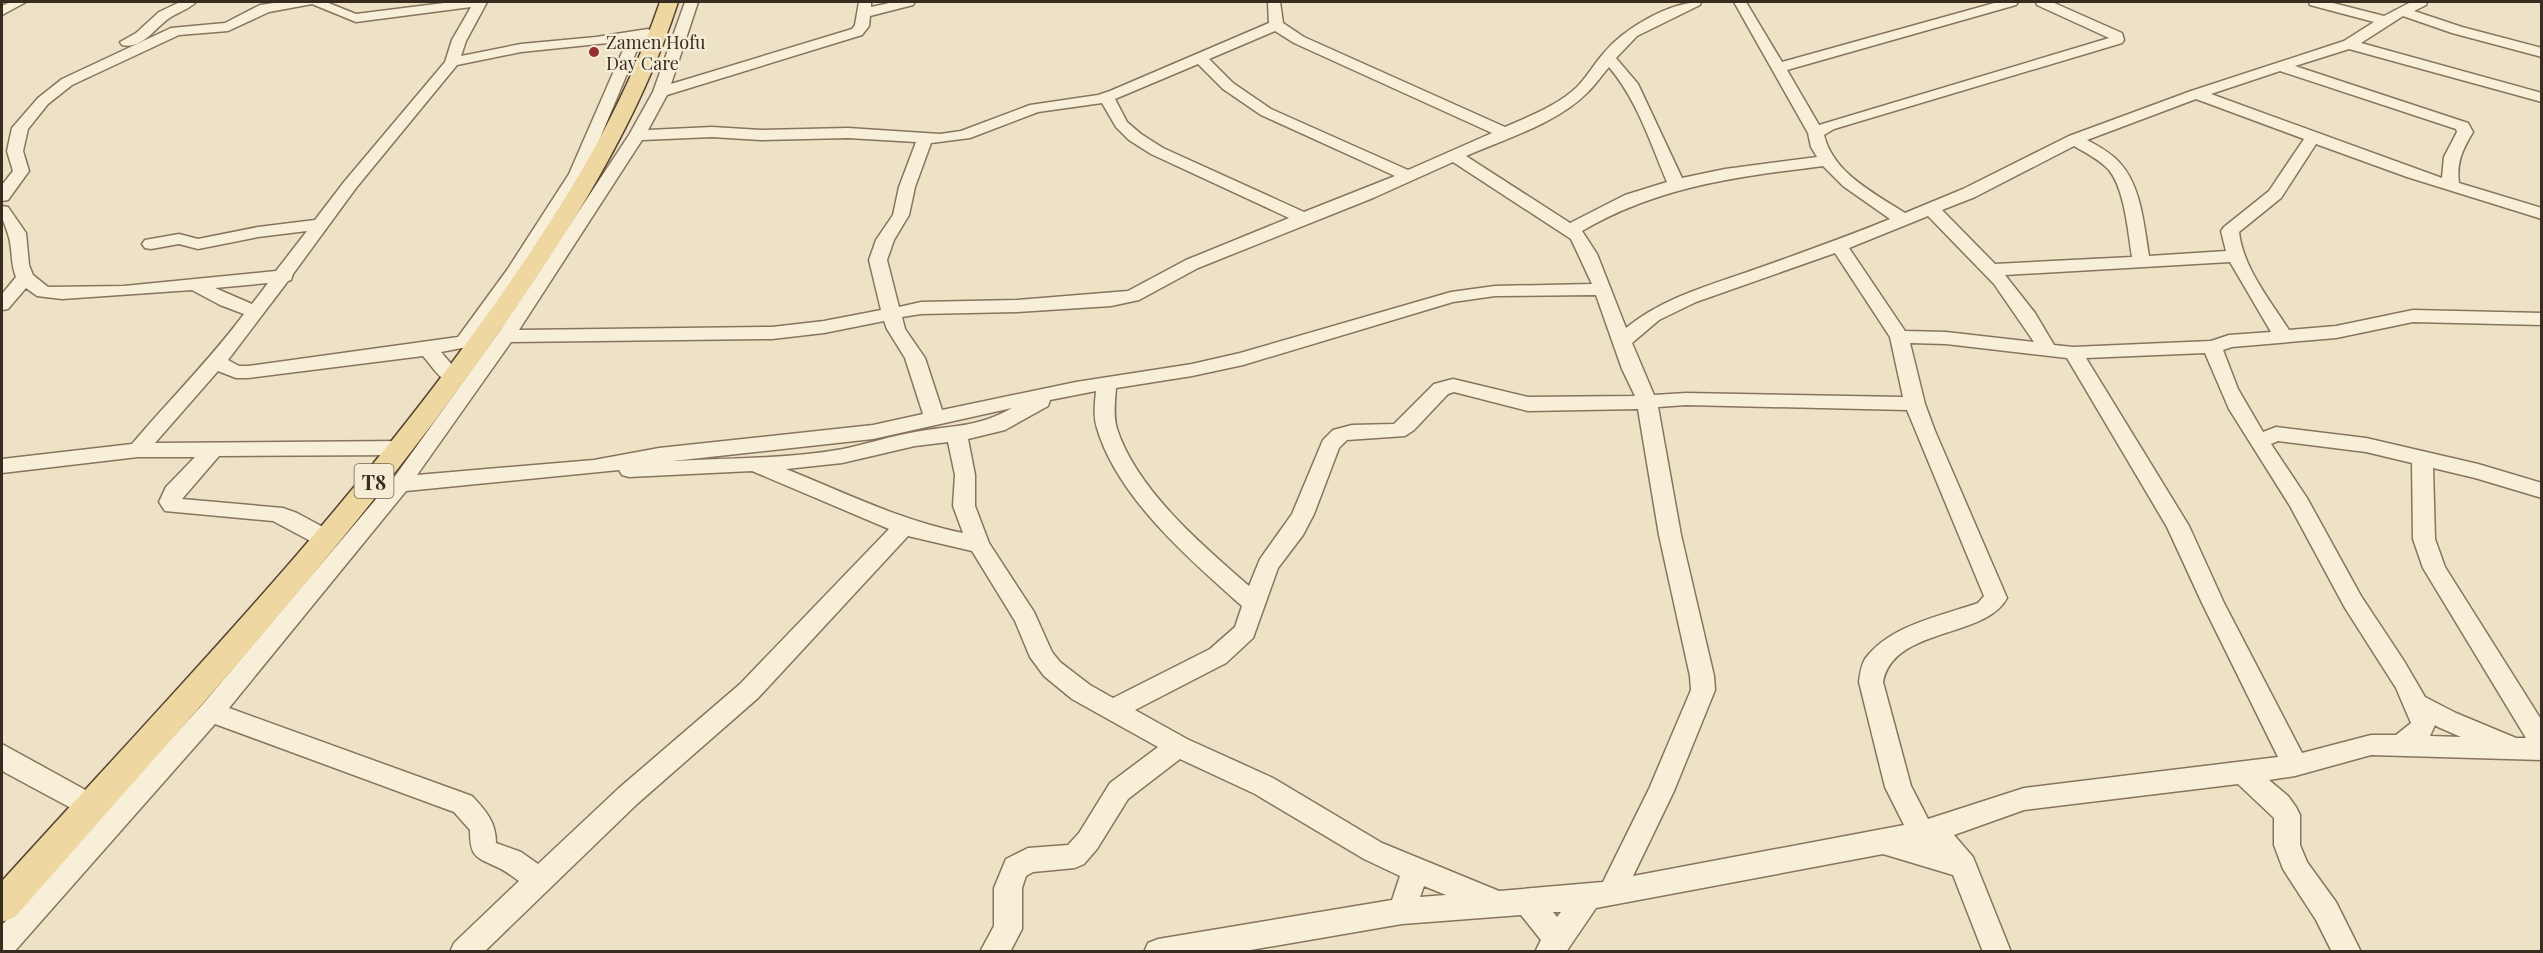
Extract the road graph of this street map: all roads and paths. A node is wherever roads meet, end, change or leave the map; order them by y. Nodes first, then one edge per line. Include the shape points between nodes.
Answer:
1 (19, 2) edge
2 (189, 2) edge
3 (306, 2) edge
4 (317, 2) edge
5 (481, 2) edge
6 (669, 2) edge
7 (691, 2) edge
8 (908, 2) edge
9 (1274, 2) edge
10 (1695, 2) edge
11 (1740, 2) edge
12 (2011, 2) edge
13 (2042, 2) edge
14 (2315, 2) edge
15 (2421, 2) edge
16 (865, 7) edge
17 (2, 11) edge
18 (2402, 11) junction
19 (2386, 21) junction
20 (1276, 25) junction
21 (648, 32) junction
22 (2349, 44) junction
23 (2541, 53) edge
24 (1199, 57) junction
25 (1608, 57) junction
26 (452, 62) junction
27 (2282, 67) junction
28 (1778, 68) junction
29 (63, 85) junction
30 (661, 92) junction
31 (2196, 94) junction
32 (1106, 97) junction
33 (2541, 98) edge
34 (1816, 133) junction
35 (1507, 134) junction
36 (637, 135) junction
37 (2313, 136) junction
38 (926, 138) junction
39 (9, 139) edge
40 (2075, 139) junction
41 (1454, 155) junction
42 (1825, 161) junction
43 (1407, 175) junction
44 (1676, 183) junction
45 (2451, 184) junction
46 (2, 196) edge
47 (1930, 208) junction
48 (2, 211) edge
49 (2541, 214) edge
50 (1303, 218) junction
51 (1902, 219) junction
52 (321, 224) junction
53 (1570, 230) junction
54 (151, 244) dead end
55 (1839, 246) junction
56 (2237, 256) junction
57 (2141, 261) junction
58 (1990, 270) junction
59 (285, 276) junction
60 (15, 283) edge
61 (193, 283) junction
62 (1603, 289) junction
63 (2, 305) edge
64 (256, 312) junction
65 (891, 313) junction
66 (2541, 319) edge
67 (1899, 337) junction
68 (2284, 337) junction
69 (484, 339) junction
70 (1622, 341) junction
71 (2213, 347) junction
72 (428, 349) junction
73 (2048, 350) junction
74 (2073, 353) junction
75 (216, 362) junction
76 (236, 372) junction
77 (454, 379) junction
78 (1107, 383) junction
79 (194, 386) junction
80 (1054, 393) junction
81 (1647, 401) junction
82 (1915, 404) junction
83 (935, 419) junction
84 (957, 434) junction
85 (2267, 438) junction
86 (402, 448) junction
87 (138, 450) junction
88 (212, 451) junction
89 (2422, 457) junction
90 (749, 464) junction
91 (2, 466) edge
92 (594, 467) junction
93 (2478, 471) junction
94 (2541, 482) edge
95 (400, 484) junction
96 (2541, 491) edge
97 (904, 527) junction
98 (326, 539) junction
99 (979, 545) junction
100 (1253, 602) junction
101 (2417, 704) junction
102 (1112, 710) junction
103 (211, 712) junction
104 (2403, 744) junction
105 (1178, 746) junction
106 (2536, 750) edge
107 (2, 755) edge
108 (2295, 765) junction
109 (2243, 773) junction
110 (91, 806) junction
111 (1927, 831) junction
112 (1882, 842) junction
113 (1963, 866) junction
114 (1415, 870) junction
115 (540, 881) junction
116 (1600, 894) junction
117 (1497, 903) junction
118 (1528, 903) junction
119 (2, 906) edge
120 (1402, 911) junction
121 (2, 945) edge
122 (1554, 945) edge
123 (1203, 948) edge
124 (464, 951) edge
125 (994, 951) edge
126 (1158, 951) edge
127 (1997, 951) edge
128 (2347, 951) edge

1 - 17 street
2 - 29 street via 164,15 141,36 86,61
3 - 29 street via 259,10 228,27 176,32
4 - 5 street via 356,18
5 - 26 street via 459,40
6 - 21 main road, T8
7 - 30 street
8 - 16 street
9 - 20 street
10 - 25 street via 1632,33
11 - 28 street
12 - 28 street
13 - 34 street via 2107,30 2117,40 1828,126
14 - 19 street
15 - 18 street
16 - 30 street via 862,27 844,37
18 - 19 street
18 - 23 street
19 - 22 street
20 - 24 street
20 - 35 street via 1318,50
21 - 26 street via 521,48
21 - 69 main road, T8 via 591,176
22 - 27 street
22 - 33 street
24 - 32 street
24 - 43 street via 1228,86 1266,112
25 - 35 street via 1582,90 1566,103
25 - 44 street via 1641,103
26 - 52 street
27 - 31 street
27 - 45 street via 2462,126 2465,132 2448,167
28 - 34 street
29 - 39 street
30 - 36 street
31 - 37 street
31 - 40 street
32 - 38 street via 1035,108 964,135
32 - 50 street via 1121,124 1157,151
34 - 42 street via 1817,146
35 - 41 street
36 - 38 street via 848,133
36 - 69 street
37 - 45 street
37 - 56 street via 2275,194 2230,231 2229,240
38 - 65 street via 901,215 878,260
39 - 46 street via 21,171
40 - 47 street via 1996,181
40 - 57 street via 2119,172 2134,215
41 - 43 street
41 - 53 street
42 - 44 street
42 - 51 street
43 - 50 street
44 - 53 street via 1595,214
45 - 49 street
47 - 51 street
47 - 58 street
48 - 60 street via 17,233 20,265
50 - 65 street via 1192,264 1133,296
51 - 55 street
52 - 54 street via 198,244 178,239
52 - 59 street
53 - 62 street via 1578,236
55 - 67 street
55 - 70 street via 1690,298 1652,316
56 - 57 street
56 - 68 street
57 - 58 street
58 - 73 street via 2028,317
59 - 61 street
59 - 64 street
60 - 61 street via 62,294
60 - 63 street
61 - 64 street
62 - 70 street
62 - 78 street via 1495,291 1451,297 1243,359
64 - 75 street
65 - 69 street via 772,333
65 - 83 street via 896,329 915,358
66 - 68 street via 2413,316 2361,328
67 - 73 street via 1946,338
67 - 82 street
68 - 71 street via 2229,341
69 - 72 street
69 - 77 main road, T8
69 - 95 street
70 - 81 street
71 - 74 street
71 - 85 street via 2247,422
72 - 76 street
72 - 77 street
73 - 74 street
74 - 108 street via 2178,526
75 - 76 street
75 - 79 street
76 - 79 street
77 - 86 main road, T8
78 - 80 street
78 - 100 street via 1106,426 1125,470 1220,575
79 - 87 street
80 - 83 street
80 - 84 street via 998,425
81 - 82 street
81 - 100 street via 1528,404 1453,385 1440,389 1398,431 1340,435 1330,445 1303,514 1268,565
81 - 116 street via 1702,690 1661,791
82 - 111 street via 1996,598 1986,609 1915,634 1887,652 1874,666 1871,682 1898,787
83 - 92 street via 873,432 658,455
84 - 90 street via 842,456
84 - 99 street via 965,475 964,506
85 - 89 street via 2330,439
85 - 101 street via 2359,614
86 - 88 street
86 - 98 main road, T8
87 - 88 street
87 - 91 street
88 - 98 street via 174,492 170,502 173,506 275,513
89 - 93 street
89 - 106 street via 2424,539 2434,568
90 - 92 street via 649,471
90 - 97 street via 799,481
92 - 95 street
93 - 94 street
93 - 96 street
95 - 103 street
97 - 99 street
97 - 115 street via 742,698 628,796
98 - 110 main road, T8
99 - 102 street via 1026,618 1042,657 1081,692
100 - 102 street via 1245,632 1218,656
101 - 104 street via 2424,723 2418,734
101 - 106 street via 2447,720
102 - 105 street
103 - 115 street via 463,804 483,830 483,846
103 - 121 street
104 - 106 street
104 - 108 street via 2371,745
105 - 114 street via 1264,786 1326,825
105 - 125 street via 1119,791 1075,856 1028,860 1016,868 1008,888 1008,929
107 - 110 street
108 - 109 street
109 - 111 street via 2024,799
109 - 128 street via 2287,815 2288,845 2297,869
110 - 119 main road, T8
111 - 112 street
111 - 113 street
112 - 113 street
112 - 116 street
113 - 127 street
114 - 117 street
114 - 120 street
115 - 124 street
116 - 118 street
116 - 122 street
117 - 118 street
117 - 120 street
118 - 122 street
120 - 123 street
123 - 126 street

